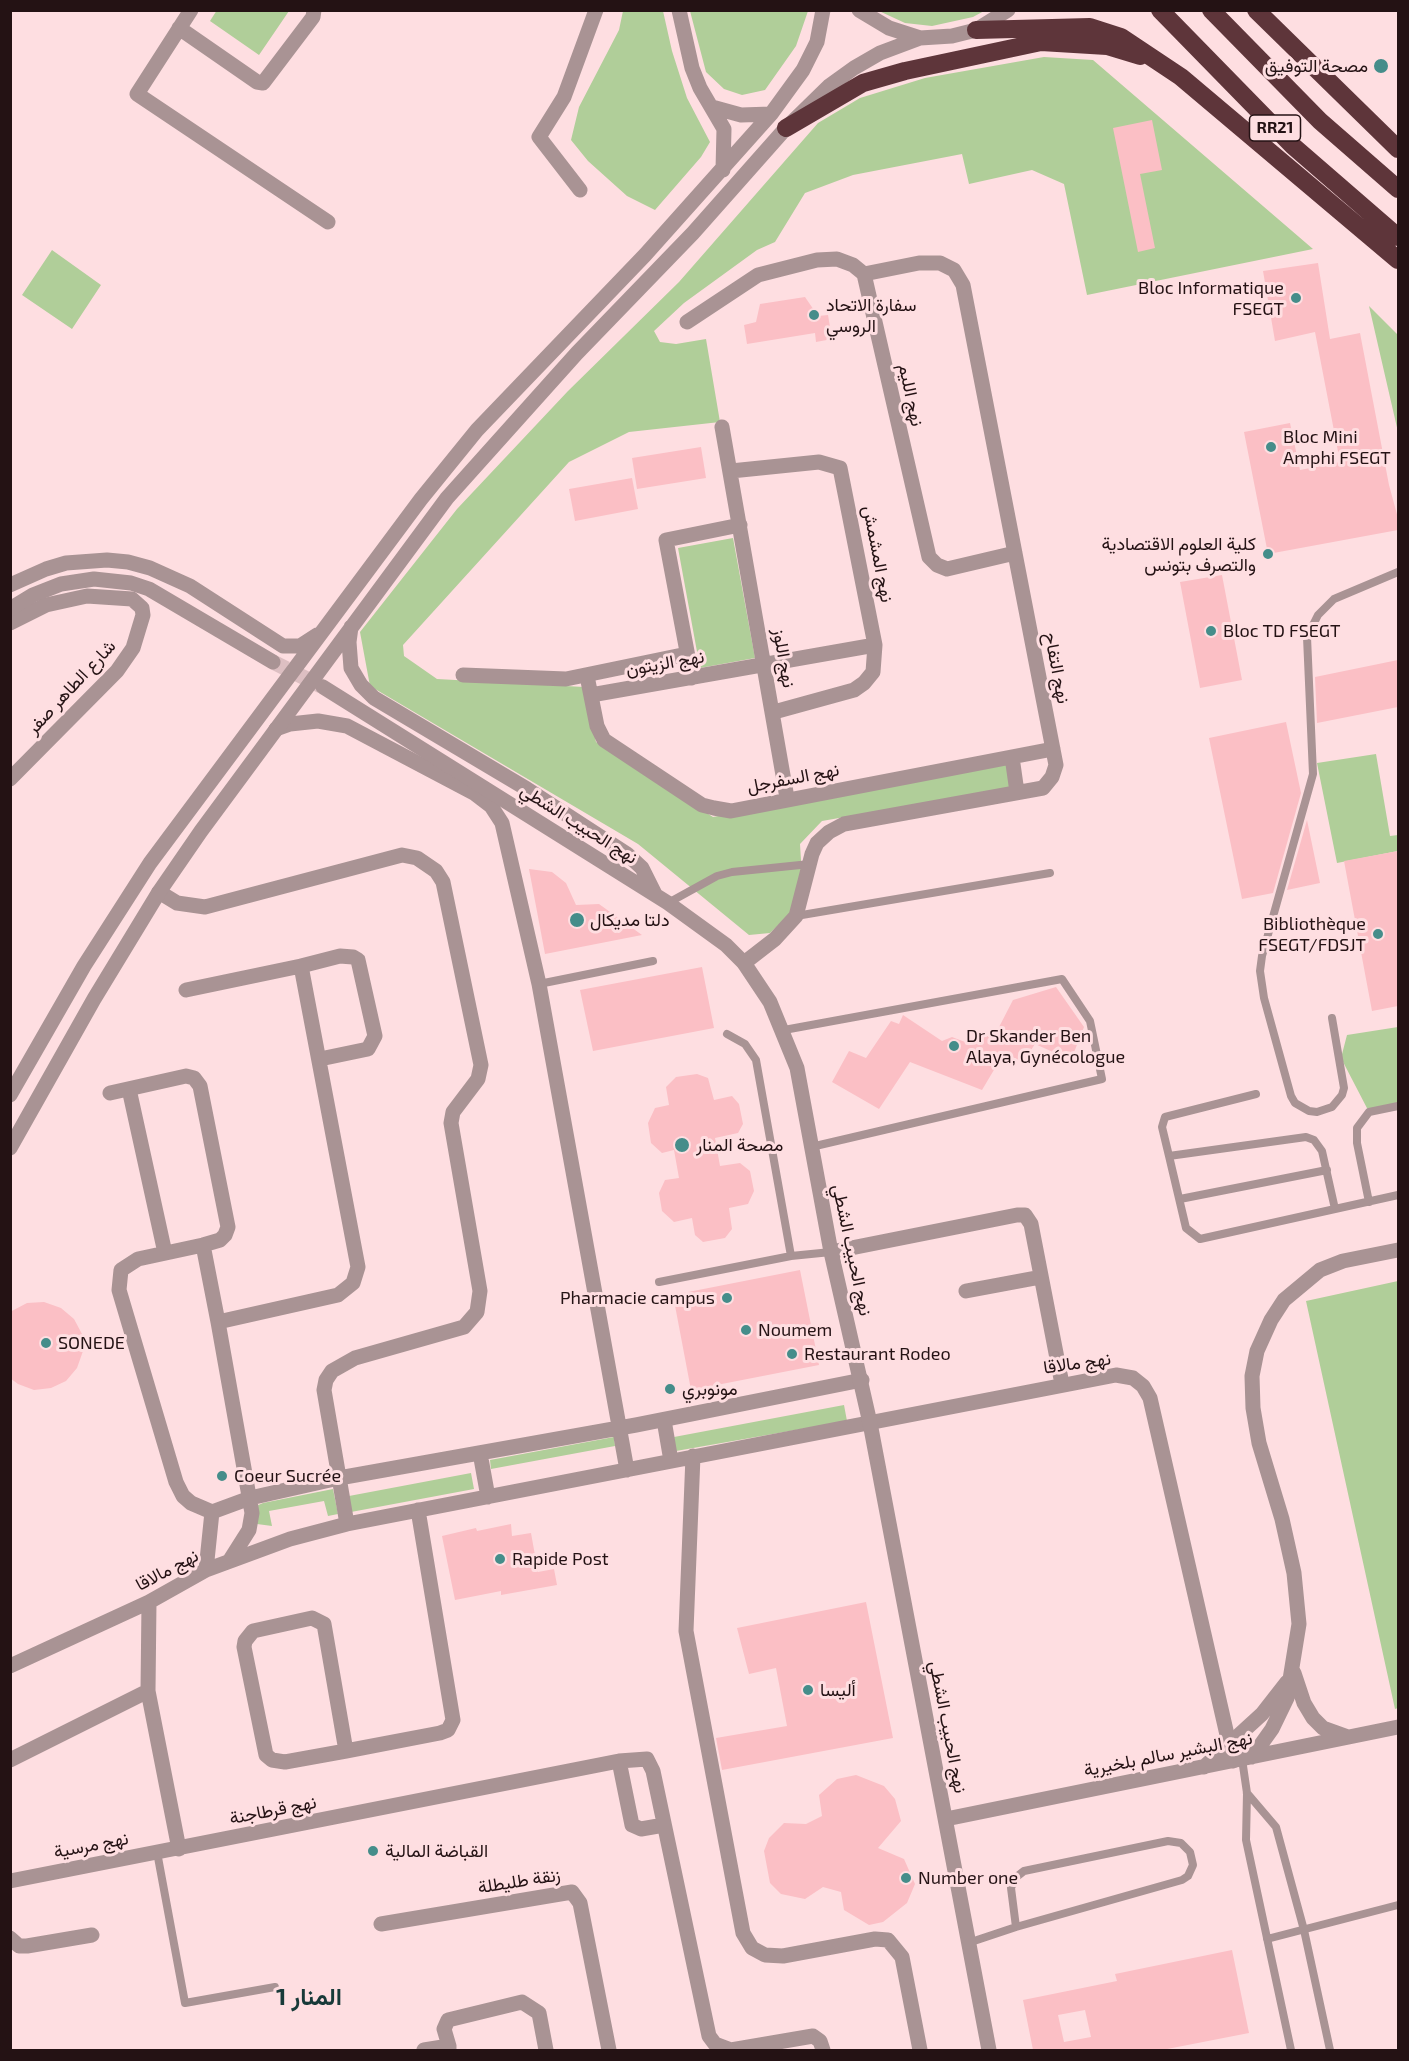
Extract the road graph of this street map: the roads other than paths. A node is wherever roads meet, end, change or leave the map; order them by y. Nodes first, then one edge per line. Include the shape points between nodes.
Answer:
1 (191, 10) edge
2 (314, 10) edge
3 (596, 10) edge
4 (679, 10) edge
5 (823, 10) edge
6 (859, 10) edge
7 (1008, 10) edge
8 (1160, 10) edge
9 (1211, 10) edge
10 (1256, 10) edge
11 (179, 28) junction
12 (976, 30) junction
13 (920, 38) junction
14 (1163, 64) junction
15 (712, 107) junction
16 (771, 114) junction
17 (786, 128) junction
18 (1398, 149) edge
19 (723, 170) junction
20 (1398, 189) edge
21 (580, 190) dead end
22 (328, 222) dead end
23 (1398, 237) edge
24 (1398, 260) edge
25 (864, 274) junction
26 (687, 322) dead end
27 (722, 427) dead end
28 (731, 471) junction
29 (740, 525) junction
30 (1015, 553) junction
31 (1398, 573) edge
32 (76, 581) junction
33 (10, 585) edge
34 (10, 597) edge
35 (10, 609) edge
36 (10, 623) edge
37 (329, 626) junction
38 (351, 627) junction
39 (875, 645) junction
40 (687, 654) junction
41 (273, 662) tunnel mouth
42 (765, 665) junction
43 (463, 675) dead end
44 (587, 676) junction
45 (692, 678) junction
46 (323, 687) tunnel mouth
47 (591, 695) junction
48 (774, 712) junction
49 (276, 729) junction
50 (1053, 749) junction
51 (1012, 757) junction
52 (10, 779) edge
53 (1017, 792) junction
54 (787, 798) junction
55 (810, 864) junction
56 (1050, 873) dead end
57 (159, 892) junction
58 (662, 898) junction
59 (796, 916) junction
60 (653, 962) dead end
61 (744, 963) junction
62 (301, 966) junction
63 (539, 984) junction
64 (186, 990) dead end
65 (1332, 1018) dead end
66 (784, 1030) junction
67 (727, 1034) dead end
68 (320, 1059) junction
69 (129, 1089) junction
70 (110, 1093) dead end
71 (1256, 1094) dead end
72 (10, 1095) edge
73 (1398, 1106) edge
74 (811, 1147) junction
75 (10, 1148) edge
76 (1169, 1156) junction
77 (1327, 1170) junction
78 (1398, 1195) edge
79 (1180, 1199) junction
80 (1369, 1202) junction
81 (1335, 1209) junction
82 (203, 1245) junction
83 (1398, 1250) edge
84 (831, 1252) junction
85 (165, 1253) junction
86 (791, 1256) junction
87 (1041, 1277) junction
88 (659, 1282) dead end
89 (966, 1291) dead end
90 (218, 1322) junction
91 (862, 1380) junction
92 (1062, 1384) junction
93 (664, 1420) junction
94 (870, 1423) junction
95 (620, 1428) junction
96 (480, 1453) junction
97 (693, 1456) junction
98 (671, 1461) junction
99 (627, 1470) junction
100 (339, 1478) junction
101 (488, 1497) junction
102 (250, 1498) junction
103 (418, 1510) junction
104 (212, 1512) junction
105 (347, 1524) junction
106 (230, 1560) junction
107 (206, 1570) junction
108 (149, 1602) junction
109 (10, 1666) edge
110 (1292, 1672) junction
111 (147, 1691) junction
112 (1398, 1727) edge
113 (1348, 1737) junction
114 (1230, 1742) junction
115 (346, 1751) junction
116 (1242, 1759) junction
117 (10, 1760) edge
118 (619, 1761) junction
119 (1204, 1767) junction
120 (1247, 1793) junction
121 (946, 1819) junction
122 (664, 1824) junction
123 (179, 1849) junction
124 (157, 1852) junction
125 (10, 1881) edge
126 (1398, 1905) edge
127 (381, 1924) dead end
128 (1016, 1927) junction
129 (1305, 1930) junction
130 (92, 1935) dead end
131 (10, 1938) edge
132 (1267, 1939) junction
133 (971, 1942) junction
134 (275, 1987) dead end
135 (781, 2045) edge
136 (449, 2048) edge
137 (424, 2050) edge
138 (546, 2050) edge
139 (609, 2050) edge
140 (823, 2050) edge
141 (920, 2050) edge
142 (989, 2050) edge
143 (1292, 2050) edge
144 (1330, 2050) edge

1 - 11 street
2 - 11 street via 313,17 263,83
3 - 21 street via 564,97 539,136
4 - 15 street via 692,68
5 - 16 street via 817,42
6 - 13 street via 889,28
7 - 12 street
8 - 23 highway, RR21 via 1293,146
9 - 20 highway, RR21 via 1320,121
10 - 18 highway
11 - 22 street via 137,94
12 - 13 street
12 - 14 highway via 1090,27 1121,37
13 - 17 street via 854,68 829,86
14 - 17 highway via 1107,46 1041,42 863,83
14 - 24 highway
15 - 16 street via 741,115
15 - 19 street via 724,129
16 - 19 street
17 - 38 street via 447,498
19 - 37 street via 477,430 421,499
25 - 26 street via 837,259 786,266 758,275
25 - 30 street, نهج الليم via 929,557 947,569
25 - 30 street, نهج التفاح via 919,263 940,263 959,277
27 - 28 street, نهج اللوز
28 - 29 street, نهج اللوز
28 - 39 street, نهج المشمش via 819,462 840,468
29 - 40 street via 666,540
29 - 42 street, نهج اللوز
30 - 50 street, نهج التفاح
31 - 65 lane via 1334,599 1318,615 1307,638 1313,774 1260,971 1291,1096 1309,1112 1332,1107 1344,1088
32 - 34 street via 44,582
32 - 35 street via 46,589
32 - 41 street via 113,580 149,589
33 - 37 street via 66,563 128,562 190,586 283,646 308,642
36 - 52 street, شارع الطاهر صفر via 46,605 87,596 132,599 142,608 143,615 133,648 117,671
37 - 72 street via 150,863 84,966
38 - 49 street
38 - 58 street via 351,668 374,698 627,854 642,868
39 - 42 street
39 - 48 street via 873,672 854,690
40 - 44 street, نهج الزيتون
40 - 45 street
42 - 45 street, نهج الزيتون
42 - 48 street, نهج اللوز
43 - 44 street, نهج الزيتون via 530,680
44 - 47 street
45 - 47 street, نهج الزيتون
46 - 58 street, نهج الحبيب الشطي
47 - 54 street, نهج السفرجل via 604,740 702,805 731,811
48 - 54 street, نهج اللوز
49 - 57 street
49 - 63 street via 318,721 347,726 474,793 491,806 502,823
50 - 51 street, نهج السفرجل
50 - 53 street, نهج التفاح via 1056,765 1048,784
51 - 53 street
51 - 54 street, نهج السفرجل
53 - 55 street, نهج التفاح via 844,824 817,843
55 - 58 lane via 732,872
55 - 59 street, نهج التفاح
56 - 59 lane
57 - 75 street via 93,999
57 - 100 street via 177,903 205,907 402,855 417,858 436,871 443,882 481,1065 478,1079 453,1112 451,1123 480,1291 477,1312 464,1327 355,1358 332,1371 324,1390
58 - 61 street, نهج الحبيب الشطي
59 - 61 street, نهج التفاح
60 - 63 lane
61 - 66 street, نهج الحبيب الشطي via 771,1002
62 - 64 street
62 - 68 street
62 - 68 street via 340,956 358,960 375,1036 368,1049
63 - 95 street
66 - 74 street, نهج الحبيب الشطي via 797,1068
66 - 74 lane via 1062,979 1090,1021 1102,1079
67 - 86 lane via 745,1044 756,1060
68 - 90 street via 358,1267 353,1283 338,1295
69 - 70 street
69 - 82 street via 186,1076 194,1078 200,1086 228,1227 220,1240
69 - 85 street
71 - 76 lane via 1168,1115 1162,1127
73 - 80 lane via 1369,1112 1357,1128
74 - 84 street, نهج الحبيب الشطي
76 - 77 lane via 1306,1137 1314,1140 1322,1151
76 - 79 lane
77 - 79 lane
77 - 81 lane
78 - 80 lane
79 - 81 lane via 1186,1228 1200,1239
80 - 81 lane
82 - 85 street
82 - 90 street
83 - 110 street via 1343,1261 1320,1270 1284,1300 1257,1351 1252,1376 1258,1443 1282,1519 1298,1598 1299,1624
84 - 86 lane
84 - 87 street via 1022,1215 1031,1224
84 - 91 street, نهج الحبيب الشطي
85 - 104 street via 138,1259 121,1270 119,1290 176,1482 191,1503
86 - 88 lane
87 - 89 street
87 - 92 street
90 - 102 street
91 - 93 street
91 - 94 street, نهج الحبيب الشطي
92 - 94 street, نهج مالاقا
92 - 114 street, نهج مالاقا via 1116,1375 1133,1378 1150,1398
93 - 95 street
93 - 98 street
94 - 97 street, نهج مالاقا
94 - 121 street, نهج الحبيب الشطي
95 - 96 street
95 - 99 street
96 - 100 street
96 - 101 street
97 - 98 street, نهج مالاقا
97 - 141 street via 686,1631 743,1933 752,1948 765,1955 783,1956 888,1940 902,1957
98 - 99 street, نهج مالاقا
99 - 101 street, نهج مالاقا
100 - 102 street
100 - 105 street
101 - 103 street, نهج مالاقا
102 - 104 street
102 - 106 street via 249,1530
103 - 105 street, نهج مالاقا
103 - 115 street via 453,1720 440,1733
104 - 107 street
105 - 106 street, نهج مالاقا
106 - 107 street, نهج مالاقا
107 - 108 street, نهج مالاقا
108 - 109 street, نهج مالاقا
108 - 111 street
110 - 113 street via 1313,1718 1323,1728
110 - 114 street via 1268,1707
110 - 116 street via 1283,1708
111 - 117 street
111 - 123 street
112 - 113 street, نهج البشير سالم بلخيرية
113 - 116 street, نهج البشير سالم بلخيرية
114 - 116 street, نهج مالاقا
114 - 119 street
115 - 115 street via 285,1762 266,1755 244,1647 248,1634 312,1618 324,1624
116 - 119 street, نهج البشير سالم بلخيرية
116 - 120 lane
118 - 122 street, نهج قرطاجنة via 641,1758 650,1762
118 - 122 street via 632,1825 641,1829
118 - 123 street, نهج قرطاجنة
119 - 121 street, نهج البشير سالم بلخيرية
120 - 129 lane via 1276,1827
120 - 132 lane via 1246,1840
121 - 133 street, نهج الحبيب الشطي
122 - 135 street, نهج قرطاجنة via 709,2036 715,2044 730,2050
123 - 124 street, نهج مرسية
124 - 125 street, نهج مرسية
124 - 134 lane via 185,2003
126 - 129 lane
127 - 139 street, زنقة طليطلة via 572,1892 580,1903
128 - 128 lane via 1011,1888 1024,1871 1168,1841 1181,1843 1190,1852 1193,1864 1182,1880
128 - 133 lane
129 - 132 lane
129 - 144 lane
130 - 131 street via 27,1946 19,1946
132 - 143 lane
133 - 142 street, نهج الحبيب الشطي
135 - 140 street, نهج قرطاجنة via 813,2036
136 - 137 street
136 - 138 street via 444,2029 448,2020 522,2002 538,2013

